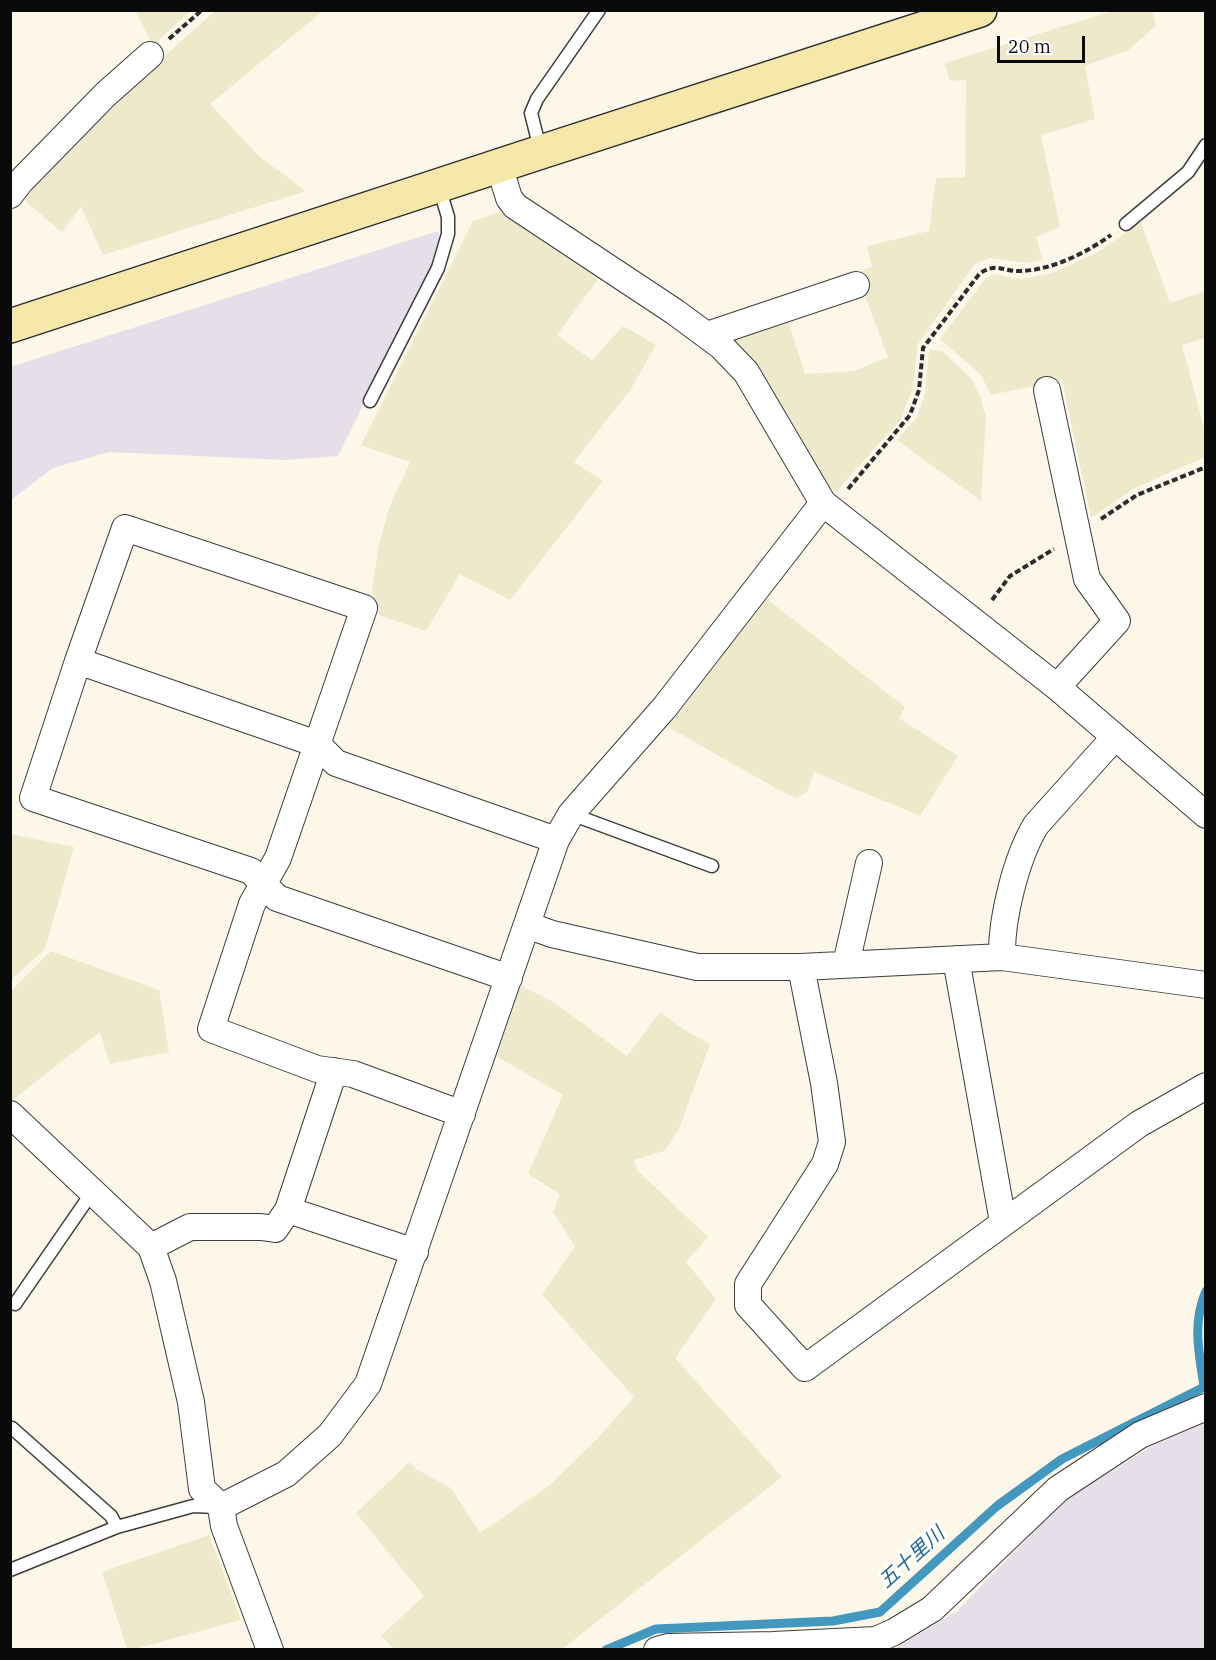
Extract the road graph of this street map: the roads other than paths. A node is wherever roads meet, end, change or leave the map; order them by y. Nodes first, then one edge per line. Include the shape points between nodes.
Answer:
1 (599, 10) edge
2 (980, 10) edge
3 (150, 55) road end
4 (1206, 145) edge
5 (541, 152) junction
6 (499, 165) junction
7 (439, 186) junction
8 (10, 195) edge
9 (1126, 224) road end
10 (856, 285) dead end
11 (10, 326) edge
12 (706, 335) junction
13 (1047, 390) dead end
14 (370, 402) dead end
15 (823, 503) junction
16 (78, 662) junction
17 (1057, 687) junction
18 (1114, 738) junction
19 (317, 744) junction
20 (571, 814) junction
21 (1206, 815) edge
22 (556, 840) junction
23 (868, 863) dead end
24 (712, 866) dead end
25 (263, 883) junction
26 (527, 925) junction
27 (1002, 957) junction
28 (956, 959) junction
29 (846, 964) junction
30 (801, 967) junction
31 (509, 978) junction
32 (1206, 985) edge
33 (334, 1071) junction
34 (1206, 1086) edge
35 (10, 1114) edge
36 (462, 1114) junction
37 (93, 1191) junction
38 (288, 1210) junction
39 (1003, 1222) junction
40 (151, 1247) junction
41 (415, 1252) junction
42 (15, 1304) dead end
43 (1206, 1407) edge
44 (12, 1428) edge
45 (220, 1507) junction
46 (117, 1527) junction
47 (10, 1570) edge
48 (876, 1645) edge
49 (270, 1650) edge
50 (657, 1650) edge

1 - 5 lane via 531,113
2 - 5 street
3 - 8 street via 106,94
4 - 9 lane via 1188,172
5 - 6 street
6 - 7 street
6 - 12 street via 515,206
7 - 11 street
7 - 14 lane via 448,217 448,234 438,268
10 - 12 street
12 - 15 street via 746,372
13 - 17 street via 1087,579 1116,621
15 - 17 street
15 - 20 street via 665,707
16 - 19 street
16 - 19 street via 125,528 364,608
16 - 25 street via 33,798 251,871
17 - 18 street
18 - 21 street
18 - 27 street via 1028,839 1012,884
19 - 22 street via 336,763
19 - 25 street via 278,858
20 - 22 street
20 - 24 lane
22 - 26 street
23 - 29 street
25 - 31 street via 277,898
25 - 33 street via 252,904 211,1029 317,1069
26 - 30 street via 697,967
26 - 31 street
27 - 28 street
27 - 32 street
28 - 29 street
28 - 39 street
29 - 30 street
30 - 39 street via 832,1142 825,1164 748,1284 748,1305 805,1368
31 - 36 street
33 - 36 street via 353,1074
33 - 38 street
34 - 39 street via 1139,1124
35 - 37 street
36 - 41 street
37 - 40 street
37 - 42 lane
38 - 40 street via 275,1229 190,1227
38 - 41 street
40 - 45 street via 163,1281 191,1402 202,1489
41 - 45 street via 368,1384 330,1435 286,1474
43 - 48 street via 1140,1435 1058,1489 932,1610
44 - 46 lane via 111,1516
45 - 46 lane via 193,1506
45 - 49 street
46 - 47 lane
48 - 50 street

